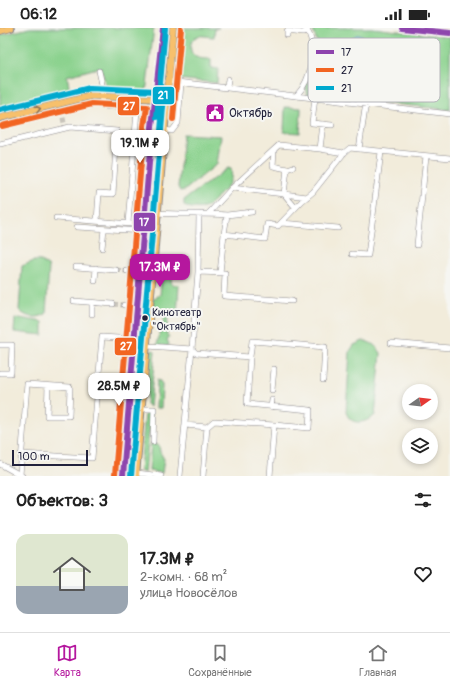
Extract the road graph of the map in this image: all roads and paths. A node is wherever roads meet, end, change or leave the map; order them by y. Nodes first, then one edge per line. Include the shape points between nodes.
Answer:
1 (11, 28) edge
2 (163, 28) edge
3 (173, 28) edge
4 (402, 28) edge
5 (407, 28) edge
6 (308, 29) edge
7 (0, 31) edge
8 (447, 31) edge
9 (287, 35) dead end
10 (99, 71) dead end
11 (308, 74) edge
12 (228, 79) dead end
13 (168, 81) junction
14 (181, 83) junction
15 (227, 87) junction
16 (297, 95) junction
17 (103, 96) junction
18 (308, 97) edge
19 (138, 98) junction
20 (156, 99) junction
21 (166, 99) junction
22 (315, 102) edge
23 (345, 102) edge
24 (367, 105) junction
25 (137, 109) junction
26 (450, 114) edge
27 (0, 118) edge
28 (323, 124) junction
29 (332, 125) dead end
30 (164, 130) junction
31 (0, 144) edge
32 (320, 149) junction
33 (359, 149) junction
34 (274, 150) junction
35 (381, 152) junction
36 (344, 153) junction
37 (426, 156) junction
38 (450, 158) edge
39 (293, 167) dead end
40 (287, 168) junction
41 (232, 188) junction
42 (284, 194) junction
43 (307, 196) junction
44 (295, 207) junction
45 (252, 212) dead end
46 (158, 213) junction
47 (209, 213) junction
48 (199, 215) junction
49 (226, 215) junction
50 (56, 218) dead end
51 (97, 221) junction
52 (128, 223) junction
53 (282, 223) junction
54 (77, 227) dead end
55 (144, 228) junction
56 (338, 228) dead end
57 (104, 229) junction
58 (224, 234) junction
59 (417, 245) dead end
60 (102, 248) dead end
61 (352, 254) dead end
62 (77, 267) dead end
63 (96, 268) junction
64 (116, 270) tunnel mouth
65 (127, 271) tunnel mouth
66 (140, 272) junction
67 (198, 272) junction
68 (220, 273) junction
69 (95, 281) dead end
70 (74, 301) dead end
71 (292, 301) dead end
72 (92, 303) junction
73 (113, 304) tunnel mouth
74 (124, 305) tunnel mouth
75 (137, 307) junction
76 (92, 314) dead end
77 (134, 339) junction
78 (391, 343) dead end
79 (0, 345) edge
80 (147, 346) junction
81 (450, 348) edge
82 (192, 349) junction
83 (250, 357) junction
84 (274, 369) dead end
85 (0, 373) edge
86 (323, 380) dead end
87 (48, 386) junction
88 (272, 390) dead end
89 (272, 400) dead end
90 (271, 406) junction
91 (142, 409) junction
92 (185, 425) junction
93 (274, 425) junction
94 (207, 427) junction
95 (153, 442) dead end
96 (21, 454) junction
97 (0, 464) edge
98 (19, 475) edge
99 (136, 475) edge
100 (123, 476) edge
101 (161, 476) edge
102 (180, 476) edge
103 (203, 476) edge
104 (270, 476) edge

1 - 7 main road
2 - 20 main road
3 - 13 main road
4 - 5 main road
5 - 8 main road
6 - 9 street via 302,33 288,31
10 - 17 street
11 - 16 street
12 - 15 street
13 - 14 street
13 - 21 main road
14 - 15 street
14 - 30 street via 178,123 172,130
15 - 16 street
16 - 18 street
17 - 19 main road
17 - 25 street via 101,106
27 -> 17 main road via 91,96
19 - 20 main road
19 - 25 street
20 - 21 main road
20 - 55 main road
21 - 30 main road
22 - 28 street via 312,123
23 - 24 street
24 - 26 street
24 - 33 street
25 - 52 street
28 - 29 street
28 - 32 street
30 - 46 main road
31 - 51 street via 70,127 117,131 113,194 99,193
32 - 34 street via 279,145
32 - 36 street
33 - 35 street
33 - 36 street via 350,148
34 - 40 street via 273,166
34 - 41 street
35 - 37 street
35 - 61 street via 368,255
36 - 43 street
37 - 38 street
37 - 59 street
39 - 40 street
40 - 42 street
41 - 42 street
41 - 47 street
42 - 43 street
42 - 44 street
43 - 44 street
44 - 53 street
45 - 49 street
46 - 48 street
46 - 80 main road
47 - 48 street
47 - 49 street
48 - 67 street
49 - 58 street
50 - 51 street
51 - 52 street
52 - 55 street
53 - 56 street
53 - 58 street via 278,226 267,224 265,239
54 - 57 street
55 - 57 street
55 - 66 main road
57 - 60 street
58 - 68 street
62 - 63 street
63 - 64 street
63 - 69 street
65 - 66 street
66 - 75 main road
67 - 68 street
67 - 82 street
68 - 71 street via 225,273 224,296
70 - 72 street
72 - 73 street
72 - 76 street
74 - 75 street
75 - 77 main road
77 - 96 street via 102,337 92,458
77 - 100 main road
78 - 81 street
79 - 85 street via 12,345 11,374
80 - 82 street
80 - 91 main road
82 - 83 street via 196,353
82 - 92 street
83 - 86 street via 252,341 325,347
83 - 90 street via 247,404
84 - 88 street
87 - 87 street via 47,416 69,416 70,387
87 - 96 street via 27,384
89 - 90 street
90 - 93 street via 310,410 309,428
91 - 95 street via 154,410
91 - 99 main road
92 - 94 street
92 - 102 street
93 - 94 street via 214,421
93 - 104 street
94 - 103 street
96 - 98 street
97 - 98 street
99 - 101 street

